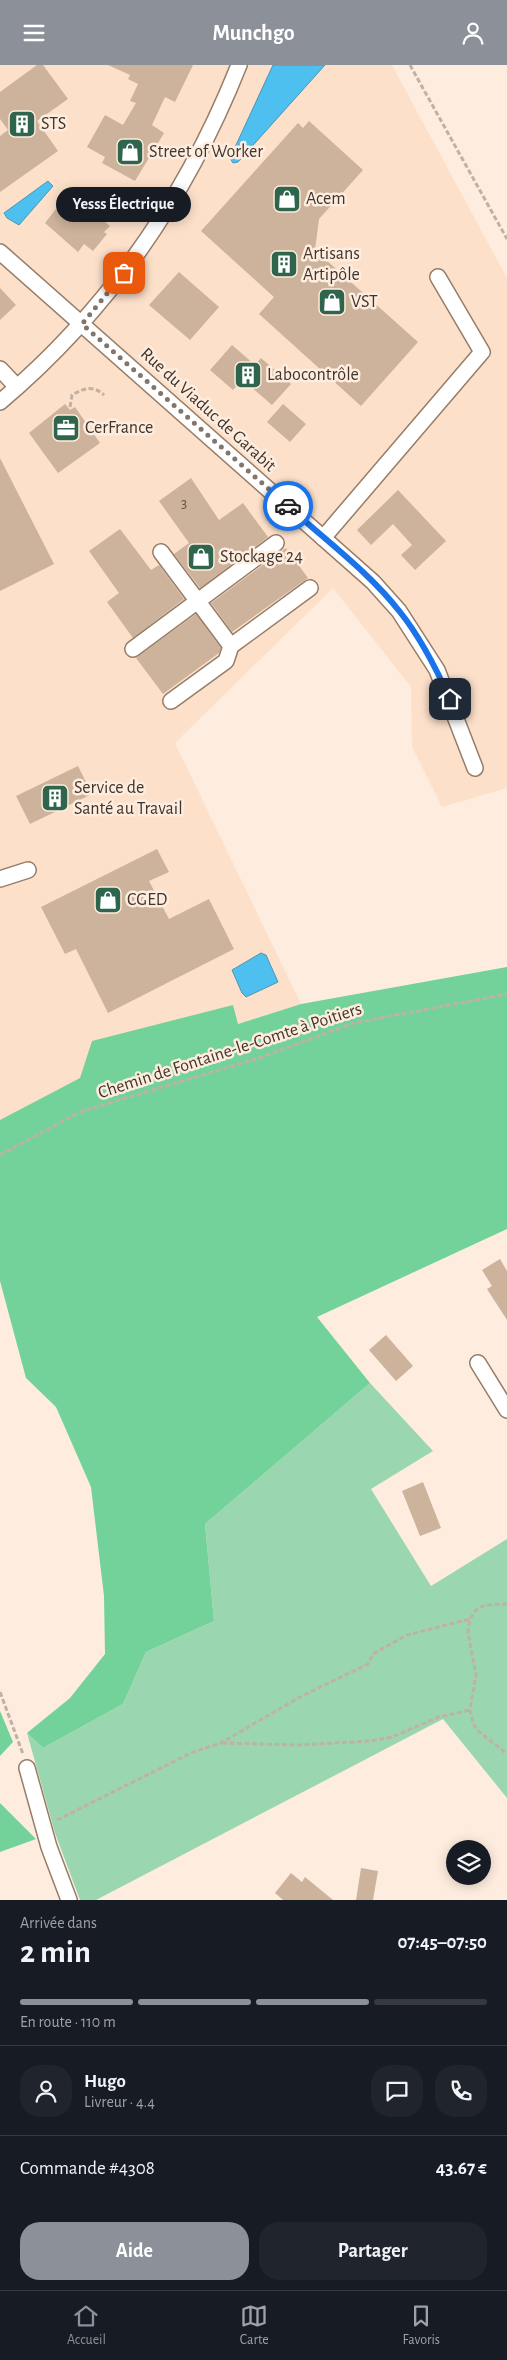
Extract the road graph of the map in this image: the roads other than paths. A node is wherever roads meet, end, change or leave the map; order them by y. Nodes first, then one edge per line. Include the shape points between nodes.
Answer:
1 (239, 65) edge
2 (0, 251) edge
3 (438, 277) dead end
4 (82, 324) junction
5 (0, 369) edge
6 (17, 387) junction
7 (0, 402) edge
8 (323, 538) junction
9 (276, 543) dead end
10 (161, 552) dead end
11 (310, 589) dead end
12 (197, 601) junction
13 (231, 646) junction
14 (133, 649) dead end
15 (171, 701) dead end
16 (475, 768) dead end
17 (28, 871) dead end
18 (6, 876) edge
19 (478, 1363) dead end
20 (507, 1410) edge
21 (27, 1768) road end
22 (69, 1900) edge

1 - 4 street via 211,129 166,213
2 - 4 street, Rue du Viaduc de Garabit
3 - 8 street via 482,352
4 - 6 street
4 - 8 street, Rue du Viaduc de Garabit
5 - 6 street
6 - 7 street
8 - 16 street, Rue du Viaduc de Garabit via 373,583 421,642 450,699
9 - 12 street
10 - 12 street
11 - 13 street
12 - 13 street
12 - 14 street
13 - 15 street via 226,661
17 - 18 street
19 - 20 street
21 - 22 street via 42,1825

